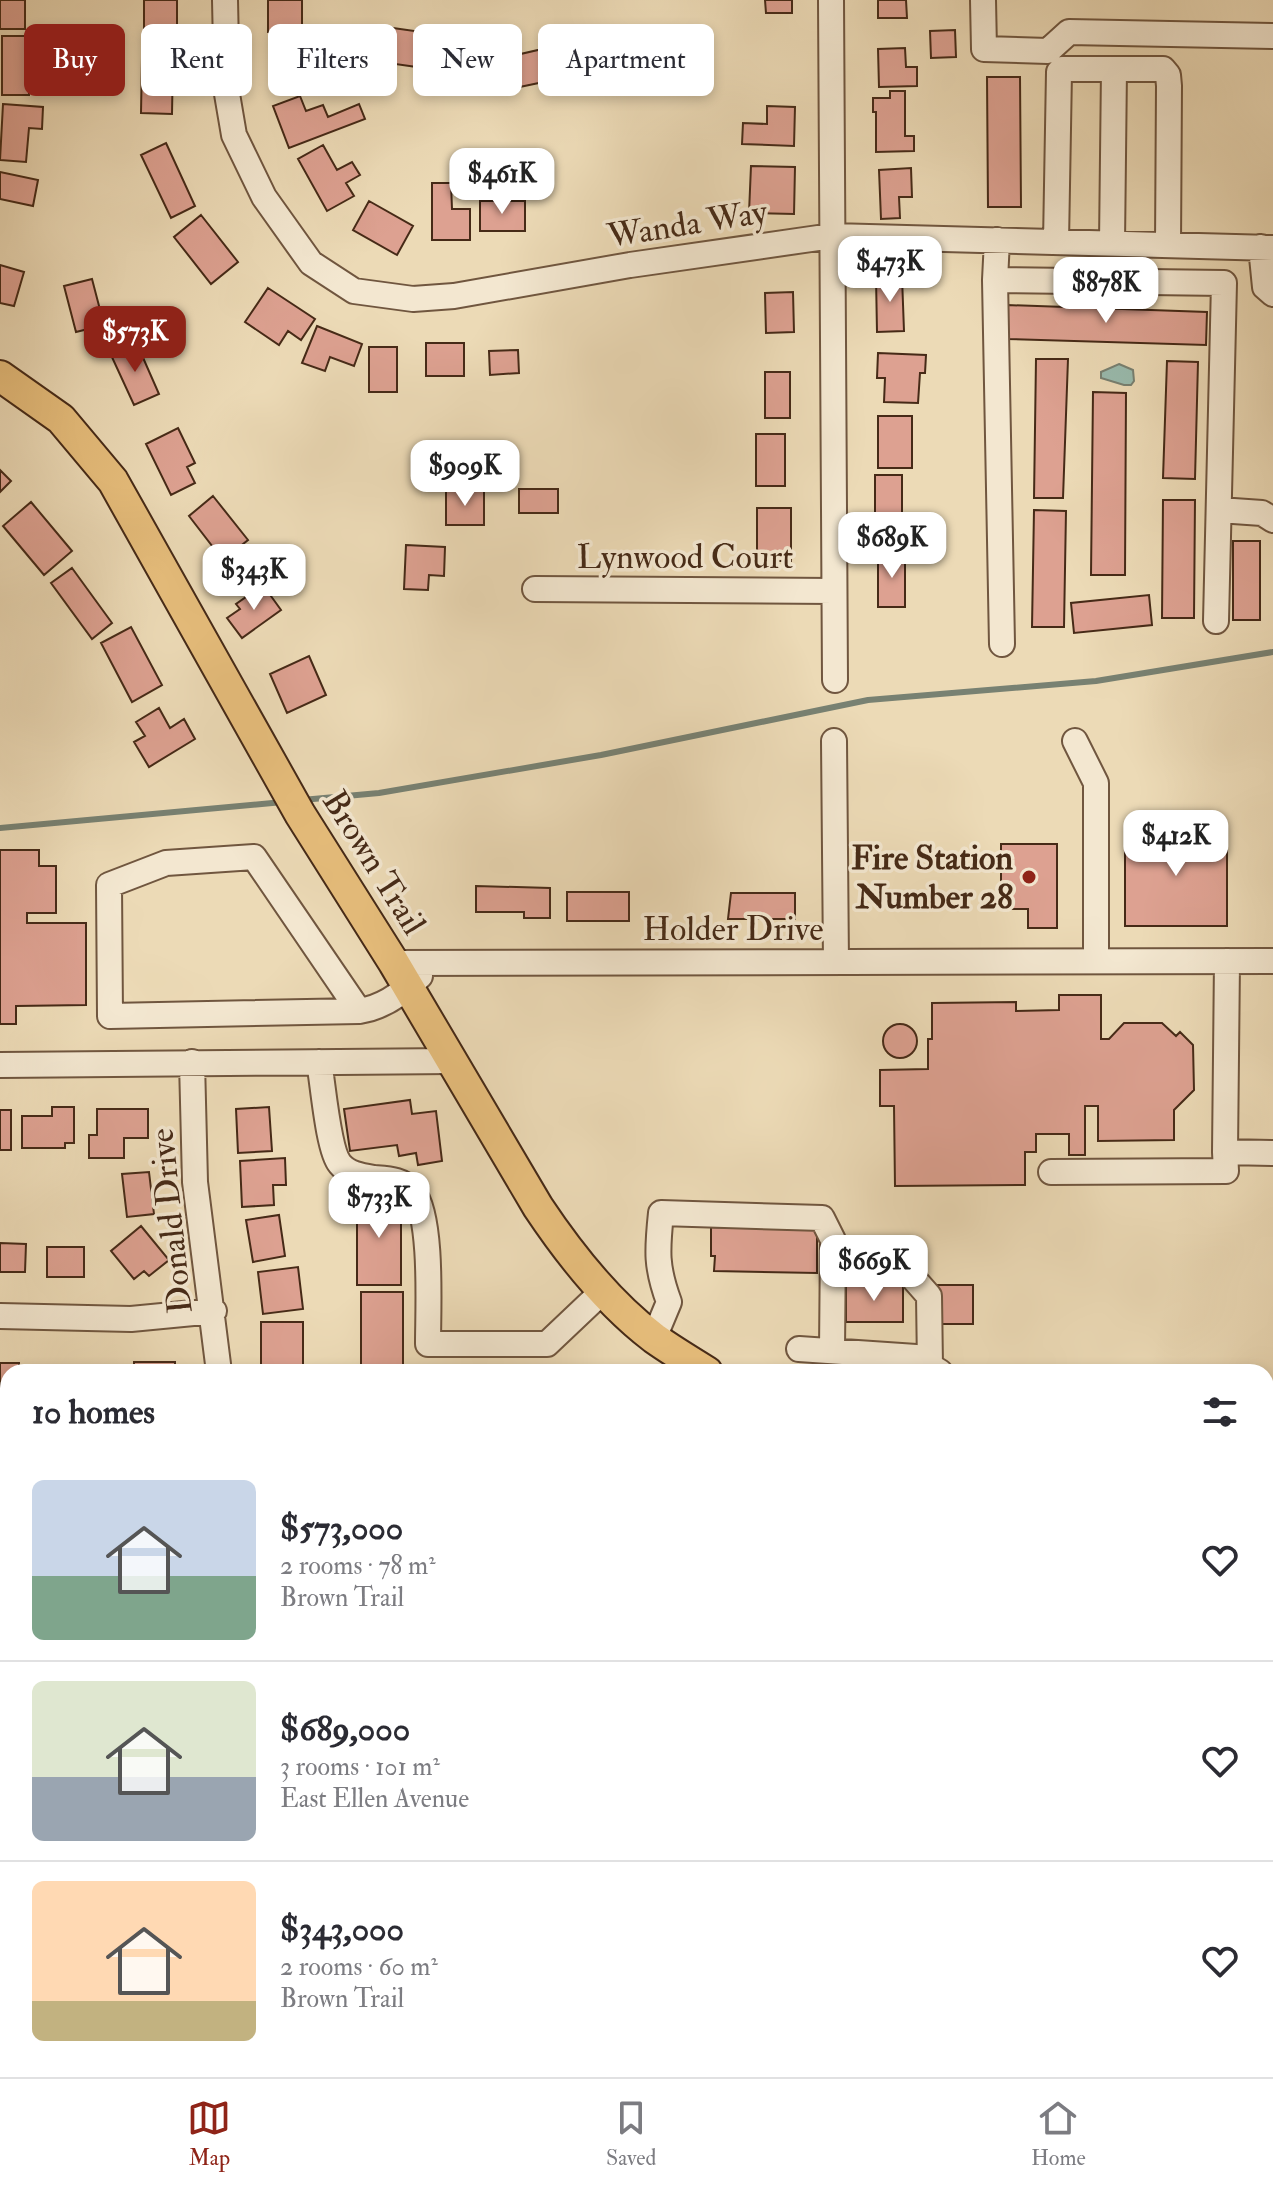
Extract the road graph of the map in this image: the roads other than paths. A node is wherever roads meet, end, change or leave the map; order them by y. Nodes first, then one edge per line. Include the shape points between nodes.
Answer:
1 (225, 0) edge
2 (831, 0) edge
3 (983, 0) edge
4 (1273, 36) edge
5 (1114, 69) junction
6 (832, 236) junction
7 (997, 240) junction
8 (1056, 242) junction
9 (1112, 243) junction
10 (1168, 245) junction
11 (1267, 248) edge
12 (995, 280) junction
13 (1273, 294) edge
14 (0, 376) edge
15 (1219, 510) junction
16 (1273, 520) edge
17 (535, 589) dead end
18 (834, 591) junction
19 (1216, 621) dead end
20 (1002, 644) dead end
21 (835, 680) dead end
22 (834, 741) dead end
23 (1075, 741) dead end
24 (1096, 960) junction
25 (1227, 961) junction
26 (1273, 961) edge
27 (836, 962) junction
28 (401, 976) junction
29 (359, 1011) junction
30 (452, 1061) junction
31 (192, 1062) junction
32 (319, 1062) junction
33 (0, 1065) edge
34 (1225, 1152) junction
35 (1273, 1153) edge
36 (1051, 1172) dead end
37 (833, 1258) junction
38 (604, 1290) junction
39 (214, 1311) junction
40 (0, 1316) edge
41 (654, 1338) junction
42 (799, 1349) dead end
43 (832, 1351) junction
44 (218, 1364) edge
45 (695, 1364) edge
46 (927, 1364) edge
47 (935, 1364) edge

1 - 6 street, Wanda Way via 227,94 234,135 264,197 311,263 354,291 413,299 454,296
2 - 6 street
3 - 4 street via 984,49 1048,51 1069,32
5 - 8 street via 1059,72
5 - 9 street
5 - 10 street via 1163,69 1168,75
6 - 7 street, Wanda Way
6 - 18 street
7 - 8 street, Wanda Way
7 - 12 street
8 - 9 street, Wanda Way
9 - 10 street, Wanda Way
10 - 11 street, Wanda Way
11 - 13 street via 1265,287
12 - 15 street via 1224,283
12 - 20 street
14 - 28 main road, Brown Trail via 61,419 113,481 300,814
15 - 16 street via 1262,513
15 - 19 street
17 - 18 street, Lynwood Court
18 - 21 street
22 - 27 street
23 - 24 street via 1096,783
24 - 25 street, Holder Drive
24 - 27 street, Holder Drive
25 - 26 street, Holder Drive
25 - 34 street
27 - 28 street, Holder Drive via 433,963
28 - 29 street, Holder Drive via 373,1009
28 - 30 main road, Brown Trail
29 - 29 street via 254,857 166,863 109,885 110,1016
30 - 32 street
30 - 38 main road, Brown Trail via 538,1207
31 - 32 street
31 - 33 street
31 - 39 street, Donald Drive via 195,1182
32 - 38 street via 340,1165 354,1174 395,1179 411,1189 421,1205 428,1344 547,1344
34 - 35 street
34 - 36 street via 1226,1171
37 - 41 street via 833,1240 822,1218 661,1213 658,1274 669,1302
37 - 43 street
37 - 47 street via 907,1271 929,1296
38 - 41 main road, Brown Trail
39 - 40 street via 131,1319
39 - 44 street, Donald Drive
41 - 45 main road, Brown Trail
42 - 43 street
43 - 46 street via 916,1357

